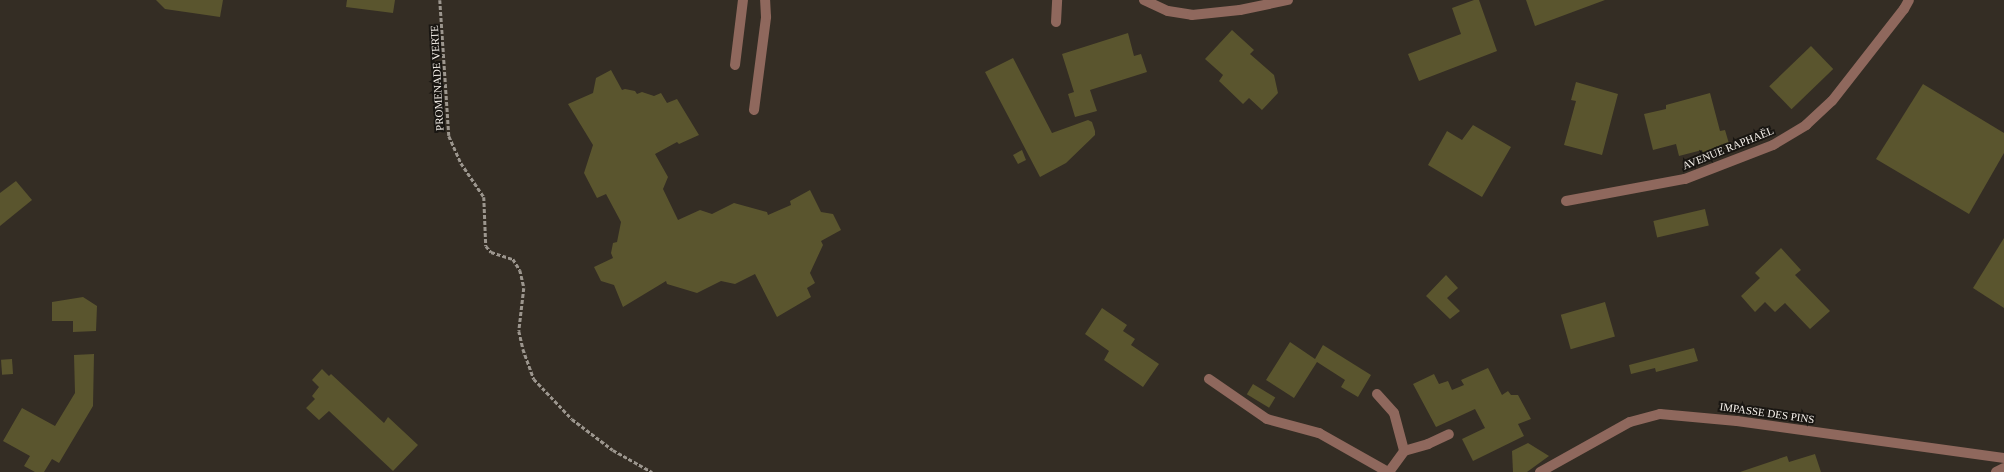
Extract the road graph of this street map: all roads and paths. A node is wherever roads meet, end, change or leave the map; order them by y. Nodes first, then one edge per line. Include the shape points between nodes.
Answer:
1 (440, 0) edge
2 (743, 0) edge
3 (765, 0) edge
4 (1058, 0) edge
5 (1144, 0) edge
6 (1288, 0) edge
7 (1909, 0) edge
8 (1056, 22) dead end
9 (735, 66) dead end
10 (754, 110) dead end
11 (1566, 201) dead end
12 (1209, 379) dead end
13 (1376, 394) dead end
14 (1449, 434) dead end
15 (1404, 451) junction
16 (2004, 458) edge
17 (2004, 468) edge
18 (652, 472) edge
19 (1389, 472) edge
20 (1540, 472) edge
21 (1996, 472) edge

1 - 18 path, PROMENADE VERTE via 449,136 461,163 484,197 486,246 492,252 513,259 520,270 524,288 520,331 523,349 534,379 572,419 613,450
2 - 9 street
3 - 10 street via 766,17
4 - 8 street
5 - 6 street via 1168,12 1192,15 1240,10
7 - 11 street, AVENUE RAPHAËL via 1832,101 1806,125 1773,145 1685,179
12 - 19 street via 1267,419 1320,433
13 - 15 street via 1394,413
14 - 15 street
15 - 19 street
16 - 20 street, IMPASSE DES PINS via 1737,421 1660,414 1630,422
17 - 21 street

